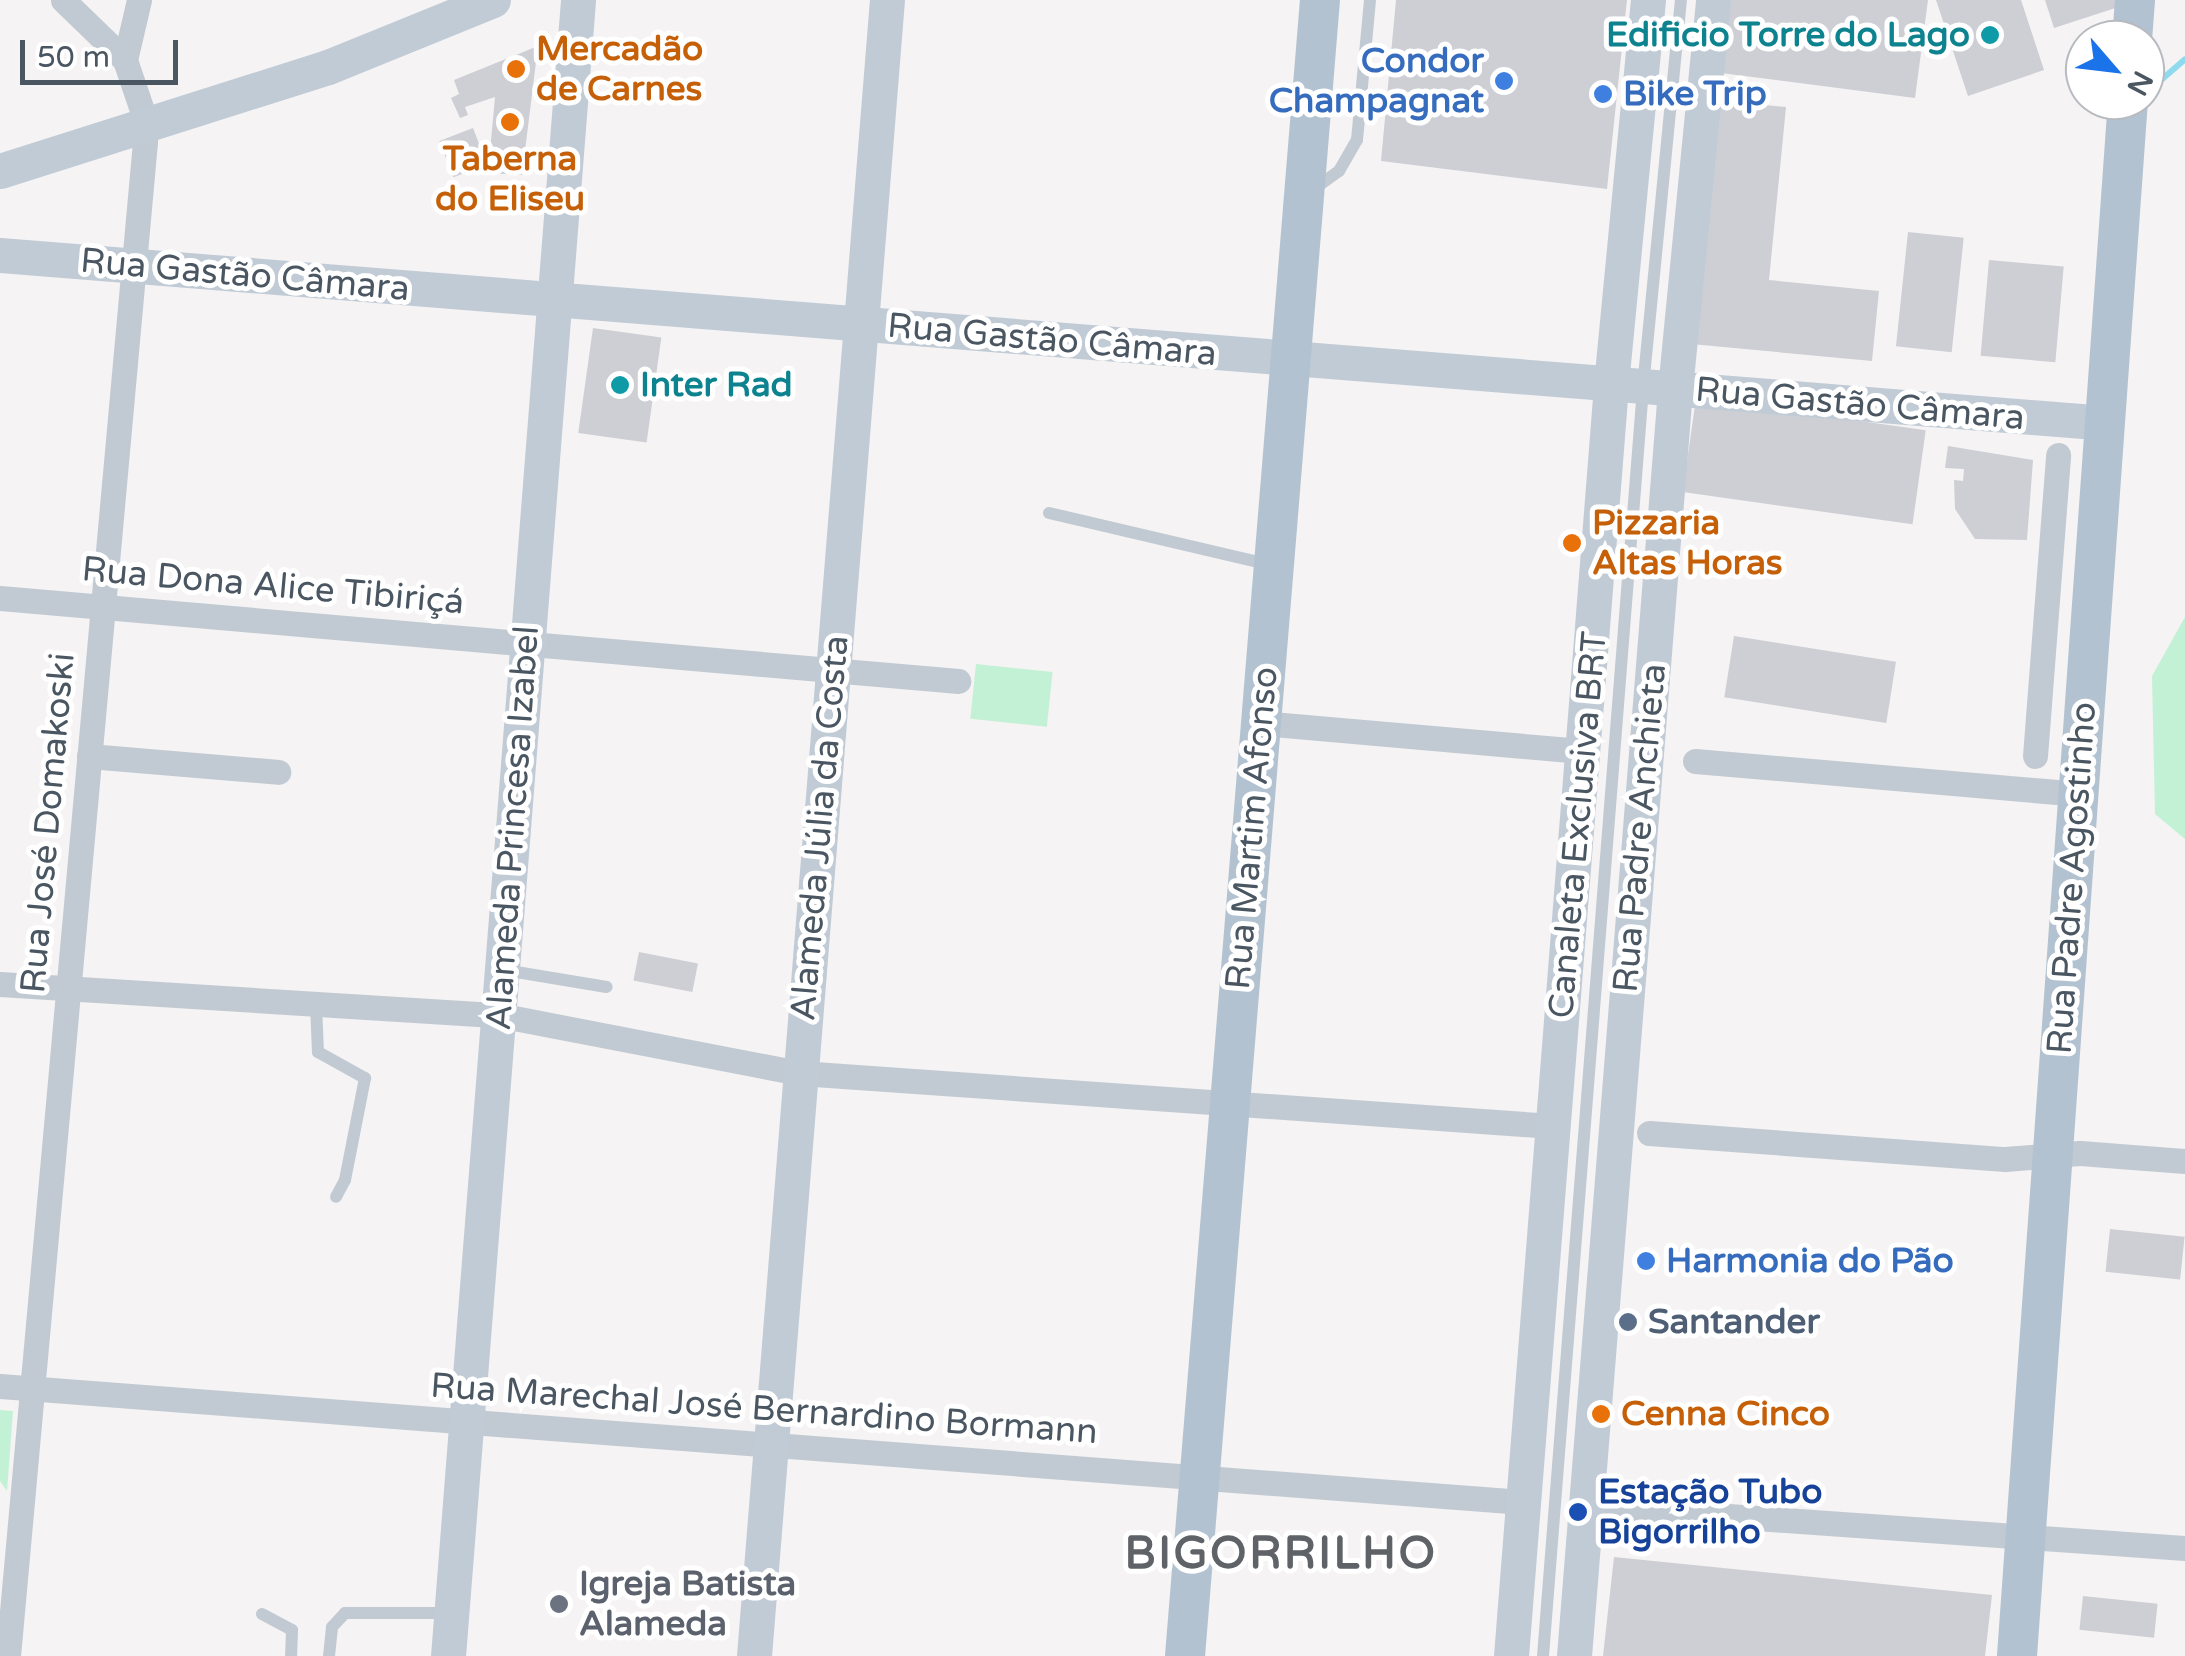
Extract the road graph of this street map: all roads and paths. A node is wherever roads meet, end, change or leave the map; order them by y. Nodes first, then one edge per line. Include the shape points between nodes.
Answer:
1 (63, 0) edge
2 (139, 0) edge
3 (493, 0) edge
4 (578, 0) edge
5 (887, 0) edge
6 (1320, 0) edge
7 (1370, 0) edge
8 (1648, 0) edge
9 (1681, 0) edge
10 (1713, 0) edge
11 (461, 7) edge
12 (125, 60) junction
13 (2127, 120) edge
14 (146, 122) junction
15 (0, 171) edge
16 (1304, 196) junction
17 (0, 256) edge
18 (133, 266) junction
19 (554, 300) junction
20 (860, 324) junction
21 (1291, 358) junction
22 (1643, 387) junction
23 (2103, 441) junction
24 (2058, 455) dead end
25 (2055, 494) junction
26 (1048, 513) dead end
27 (1274, 565) junction
28 (0, 598) edge
29 (102, 607) junction
30 (527, 644) junction
31 (833, 670) junction
32 (958, 681) dead end
33 (2038, 715) junction
34 (1261, 723) junction
35 (2081, 747) junction
36 (1582, 751) junction
37 (89, 756) junction
38 (2035, 756) dead end
39 (1695, 761) dead end
40 (278, 772) dead end
41 (2078, 794) junction
42 (502, 970) junction
43 (0, 984) edge
44 (607, 987) dead end
45 (68, 990) junction
46 (316, 1005) junction
47 (498, 1016) junction
48 (800, 1072) junction
49 (1230, 1103) junction
50 (1552, 1126) junction
51 (1649, 1133) dead end
52 (2052, 1155) junction
53 (2185, 1161) edge
54 (336, 1197) dead end
55 (0, 1386) edge
56 (32, 1388) junction
57 (466, 1422) junction
58 (770, 1445) junction
59 (1199, 1477) junction
60 (0, 1501) edge
61 (1523, 1502) junction
62 (1613, 1508) dead end
63 (19, 1532) junction
64 (2025, 1537) junction
65 (2185, 1548) edge
66 (452, 1613) junction
67 (262, 1614) dead end
68 (8, 1656) edge
69 (291, 1656) edge
70 (329, 1656) edge
71 (448, 1656) edge
72 (754, 1656) edge
73 (1185, 1656) edge
74 (1511, 1656) edge
75 (1542, 1656) edge
76 (1574, 1656) edge
77 (2017, 1656) edge

1 - 12 street
2 - 12 street
3 - 11 street
4 - 19 street, Alameda Princesa Izabel
5 - 20 street, Alameda Júlia da Costa
6 - 16 main road, Rua Martim Afonso
7 - 16 lane via 1357,140 1339,171
8 - 22 street, Rua Padre Anchieta
9 - 22 lane, Canaleta Exclusiva BRT
10 - 22 street, Rua Padre Anchieta
11 - 14 street via 328,67
12 - 14 street, Rua José Domakoski
13 - 23 main road, Rua Padre Agostinho
14 - 15 street
14 - 18 street, Rua José Domakoski
16 - 21 main road, Rua Martim Afonso
17 - 18 street, Rua Gastão Câmara
18 - 19 street, Rua Gastão Câmara
18 - 29 street, Rua José Domakoski
19 - 20 street, Rua Gastão Câmara
19 - 30 street, Alameda Princesa Izabel
20 - 21 street, Rua Gastão Câmara
20 - 31 street, Alameda Júlia da Costa
21 - 22 street, Rua Gastão Câmara
21 - 27 main road, Rua Martim Afonso
22 - 23 street, Rua Gastão Câmara
22 - 36 street, Rua Padre Anchieta
22 - 75 lane, Canaleta Exclusiva BRT
22 - 76 street, Rua Padre Anchieta
23 - 25 street
23 - 35 main road, Rua Padre Agostinho
24 - 25 street
25 - 33 street
26 - 27 lane
27 - 34 main road, Rua Martim Afonso
28 - 29 street, Rua Dona Alice Tibiriçá
29 - 30 street, Rua Dona Alice Tibiriçá
29 - 37 street, Rua José Domakoski
30 - 31 street, Rua Dona Alice Tibiriçá
30 - 42 street, Alameda Princesa Izabel
31 - 32 street, Rua Dona Alice Tibiriçá
31 - 48 street, Alameda Júlia da Costa
33 - 35 street
33 - 38 street
34 - 36 street
34 - 49 main road, Rua Martim Afonso
35 - 41 main road, Rua Padre Agostinho
36 - 50 street, Rua Padre Anchieta
37 - 40 street
37 - 45 street, Rua José Domakoski
39 - 41 street
41 - 52 main road, Rua Padre Agostinho
42 - 44 lane
42 - 47 street, Alameda Princesa Izabel
43 - 45 street
45 - 46 street
45 - 56 street, Rua José Domakoski
46 - 47 street
46 - 54 lane via 318,1052 364,1078
47 - 48 street
47 - 57 street, Alameda Princesa Izabel
48 - 49 street
48 - 58 street, Alameda Júlia da Costa
49 - 50 street
49 - 59 main road, Rua Martim Afonso
50 - 61 street, Rua Padre Anchieta
51 - 52 street via 2005,1158
52 - 53 street
52 - 64 main road, Rua Padre Agostinho
55 - 56 street, Rua Marechal José Bernardino Bormann
56 - 57 street, Rua Marechal José Bernardino Bormann
56 - 63 street, Rua José Domakoski
57 - 58 street, Rua Marechal José Bernardino Bormann
57 - 66 street, Alameda Princesa Izabel
58 - 59 street, Rua Marechal José Bernardino Bormann
58 - 72 street, Alameda Júlia da Costa
59 - 61 street, Rua Marechal José Bernardino Bormann
59 - 73 main road, Rua Martim Afonso
60 - 63 street
61 - 74 street, Rua Padre Anchieta
62 - 64 street
63 - 68 street, Rua José Domakoski
64 - 65 street
64 - 77 main road, Rua Padre Agostinho
66 - 70 lane via 345,1613 332,1626
66 - 71 street, Alameda Princesa Izabel
67 - 69 lane via 292,1630

